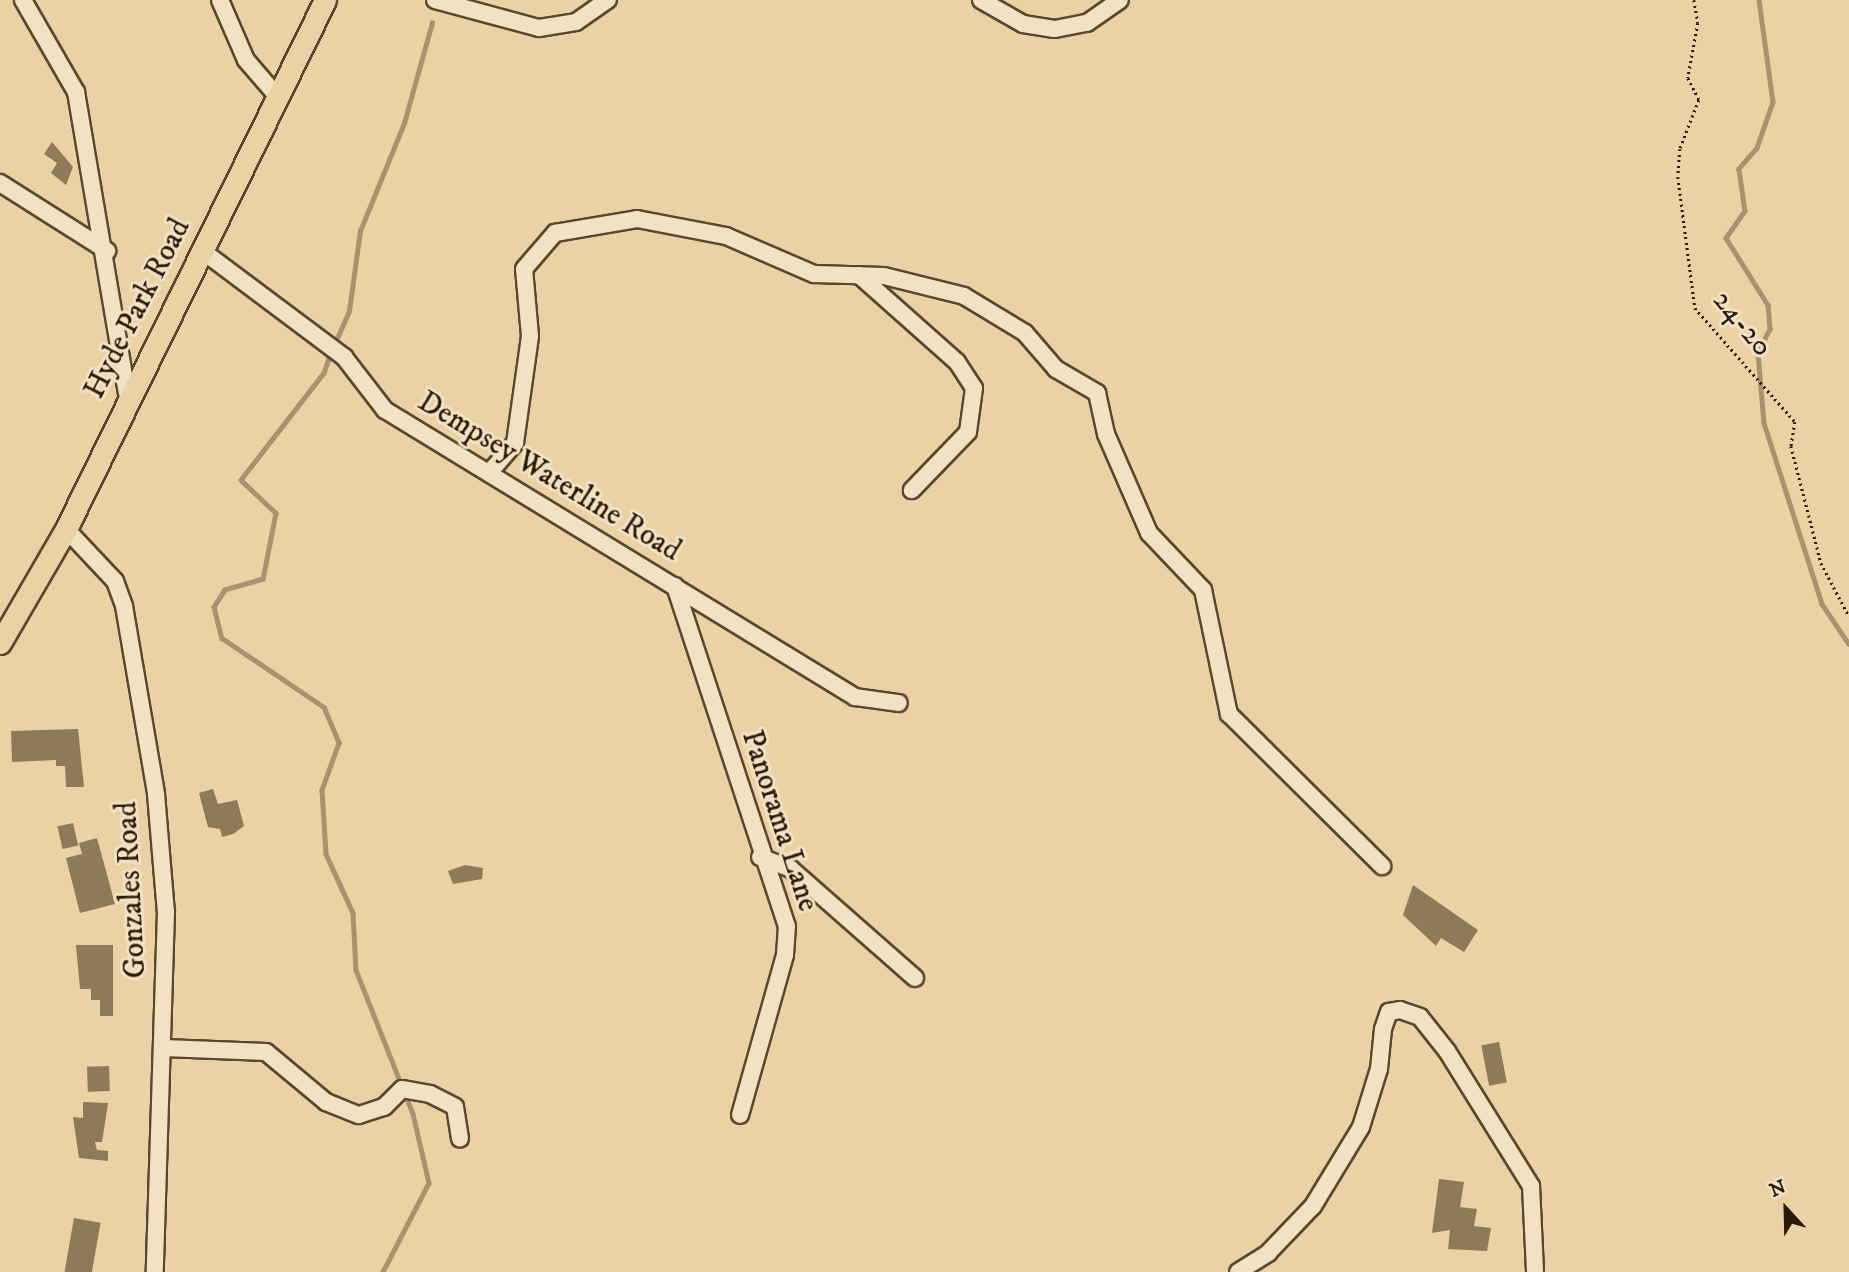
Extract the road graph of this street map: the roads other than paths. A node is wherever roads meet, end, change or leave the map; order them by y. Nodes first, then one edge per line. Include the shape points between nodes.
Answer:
1 (23, 0) edge
2 (220, 0) edge
3 (325, 0) edge
4 (435, 0) edge
5 (608, 0) edge
6 (981, 0) edge
7 (1120, 0) edge
8 (277, 96) junction
9 (0, 183) edge
10 (201, 250) junction
11 (107, 251) junction
12 (859, 275) junction
13 (127, 393) junction
14 (489, 473) junction
15 (912, 490) dead end
16 (66, 529) junction
17 (675, 586) junction
18 (0, 643) edge
19 (899, 703) dead end
20 (760, 857) junction
21 (1382, 866) dead end
22 (915, 978) dead end
23 (164, 1048) junction
24 (740, 1115) dead end
25 (460, 1139) dead end
26 (155, 1272) edge
27 (1238, 1272) edge
28 (1535, 1272) edge

1 - 11 street via 76,92
2 - 8 street via 246,60
3 - 8 main road, Hyde Park Road
4 - 5 street via 539,28 576,22
6 - 7 street via 1023,24 1055,29 1087,23
8 - 10 main road, Hyde Park Road
9 - 11 street
10 - 13 main road, Hyde Park Road
10 - 14 street, Dempsey Waterline Road via 344,357 385,410
11 - 13 street via 117,360
12 - 14 street via 814,274 726,236 636,219 555,233 524,269 530,336 515,443
12 - 15 street via 957,362 974,388 968,432
12 - 21 street via 964,296 1024,333 1056,369 1097,393 1106,434 1149,533 1203,590 1229,714
13 - 16 main road, Hyde Park Road
14 - 17 street, Dempsey Waterline Road
16 - 18 main road, Hyde Park Road
16 - 23 street, Gonzales Road via 115,581 124,606 163,853
17 - 19 street, Dempsey Waterline Road via 855,697
17 - 20 street, Panorama Lane
20 - 22 street via 790,869
20 - 24 street, Panorama Lane via 787,926 785,955
23 - 25 street via 266,1052 326,1102 359,1115 384,1107 402,1089 430,1094 455,1107
23 - 26 street, Gonzales Road
27 - 28 street via 1268,1252 1313,1206 1361,1127 1379,1069 1383,1029 1390,1012 1401,1010 1420,1017 1447,1051 1531,1186

